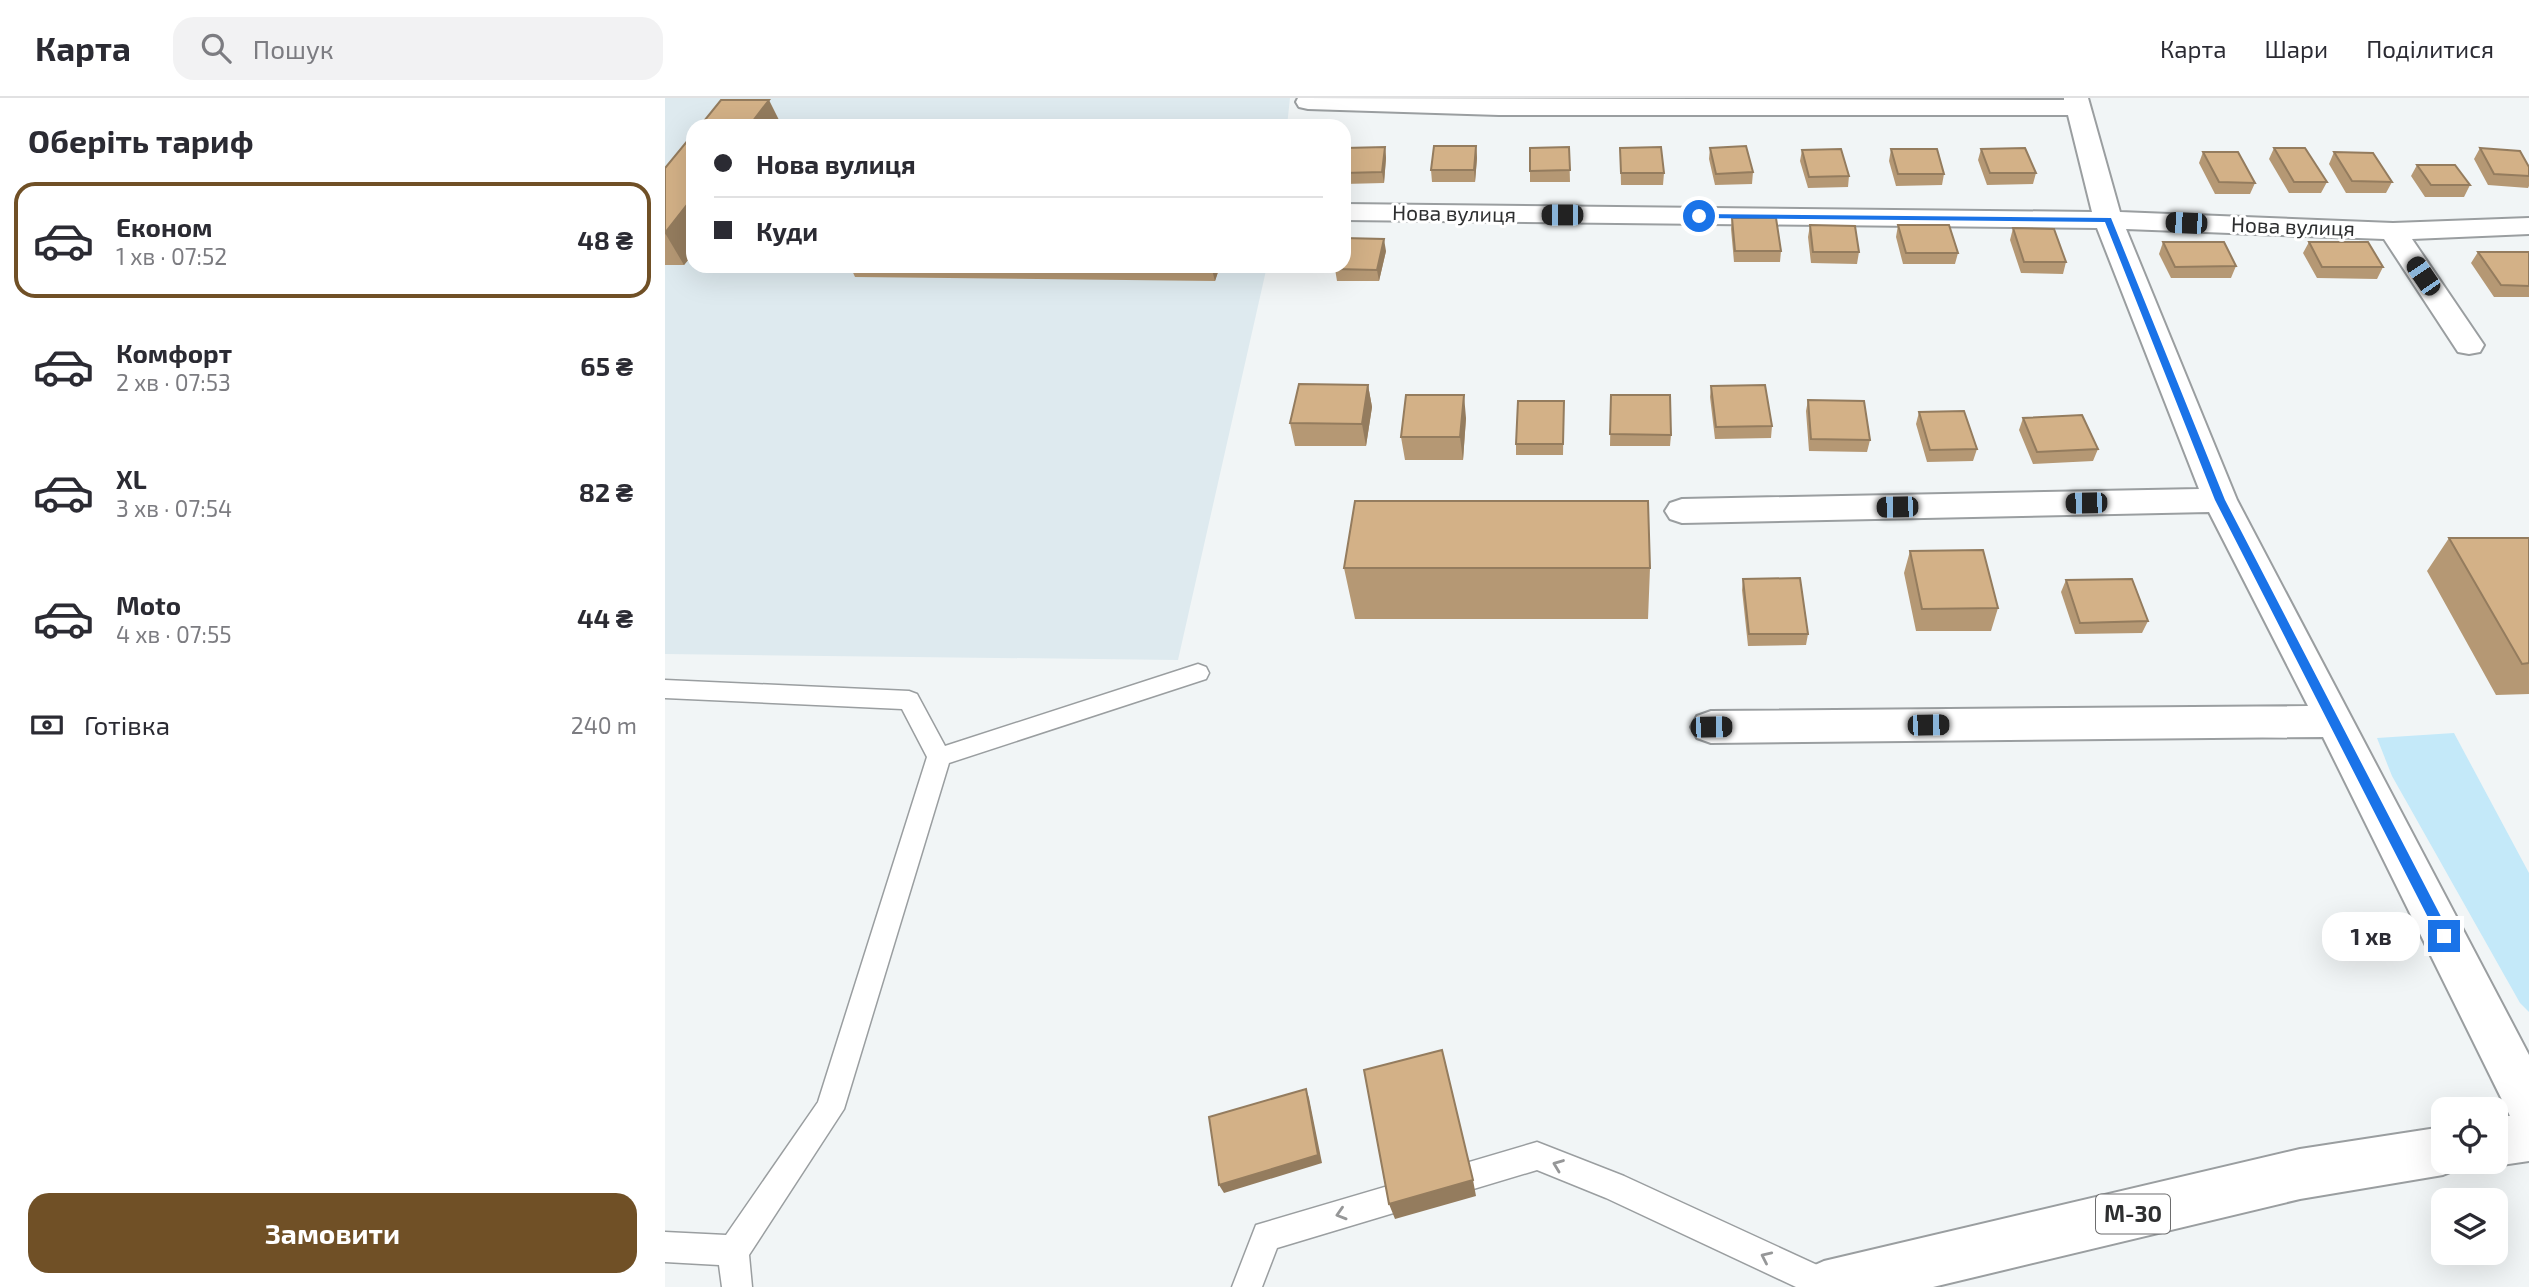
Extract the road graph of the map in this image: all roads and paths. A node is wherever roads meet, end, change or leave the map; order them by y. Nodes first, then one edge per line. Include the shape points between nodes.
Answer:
1 (1308, 102) dead end
2 (2077, 103) edge
3 (1351, 212) edge
4 (2108, 220) junction
5 (2529, 226) edge
6 (2393, 231) junction
7 (2469, 345) dead end
8 (2220, 500) junction
9 (1682, 511) dead end
10 (1198, 673) dead end
11 (665, 689) edge
12 (2336, 720) junction
13 (1711, 727) dead end
14 (939, 757) junction
15 (2529, 1104) edge
16 (2529, 1137) edge
17 (2508, 1140) edge
18 (2431, 1153) edge
19 (665, 1247) edge
20 (733, 1251) junction
21 (737, 1287) edge
22 (1247, 1287) edge
23 (1826, 1287) edge

1 - 2 main road via 1499,107
2 - 4 main road
3 - 4 main road, Нова вулиця
4 - 6 main road, Нова вулиця
4 - 8 main road
5 - 6 main road, Нова вулиця
6 - 7 main road
8 - 9 main road
8 - 12 main road
10 - 14 lane
11 - 14 lane via 909,700
12 - 13 main road
12 - 15 main road
14 - 20 lane via 830,1109
16 - 17 main road
18 - 23 main road, М-30 via 2301,1174
19 - 20 lane
20 - 21 lane
23 -> 22 lane via 1614,1186 1537,1156 1267,1236

